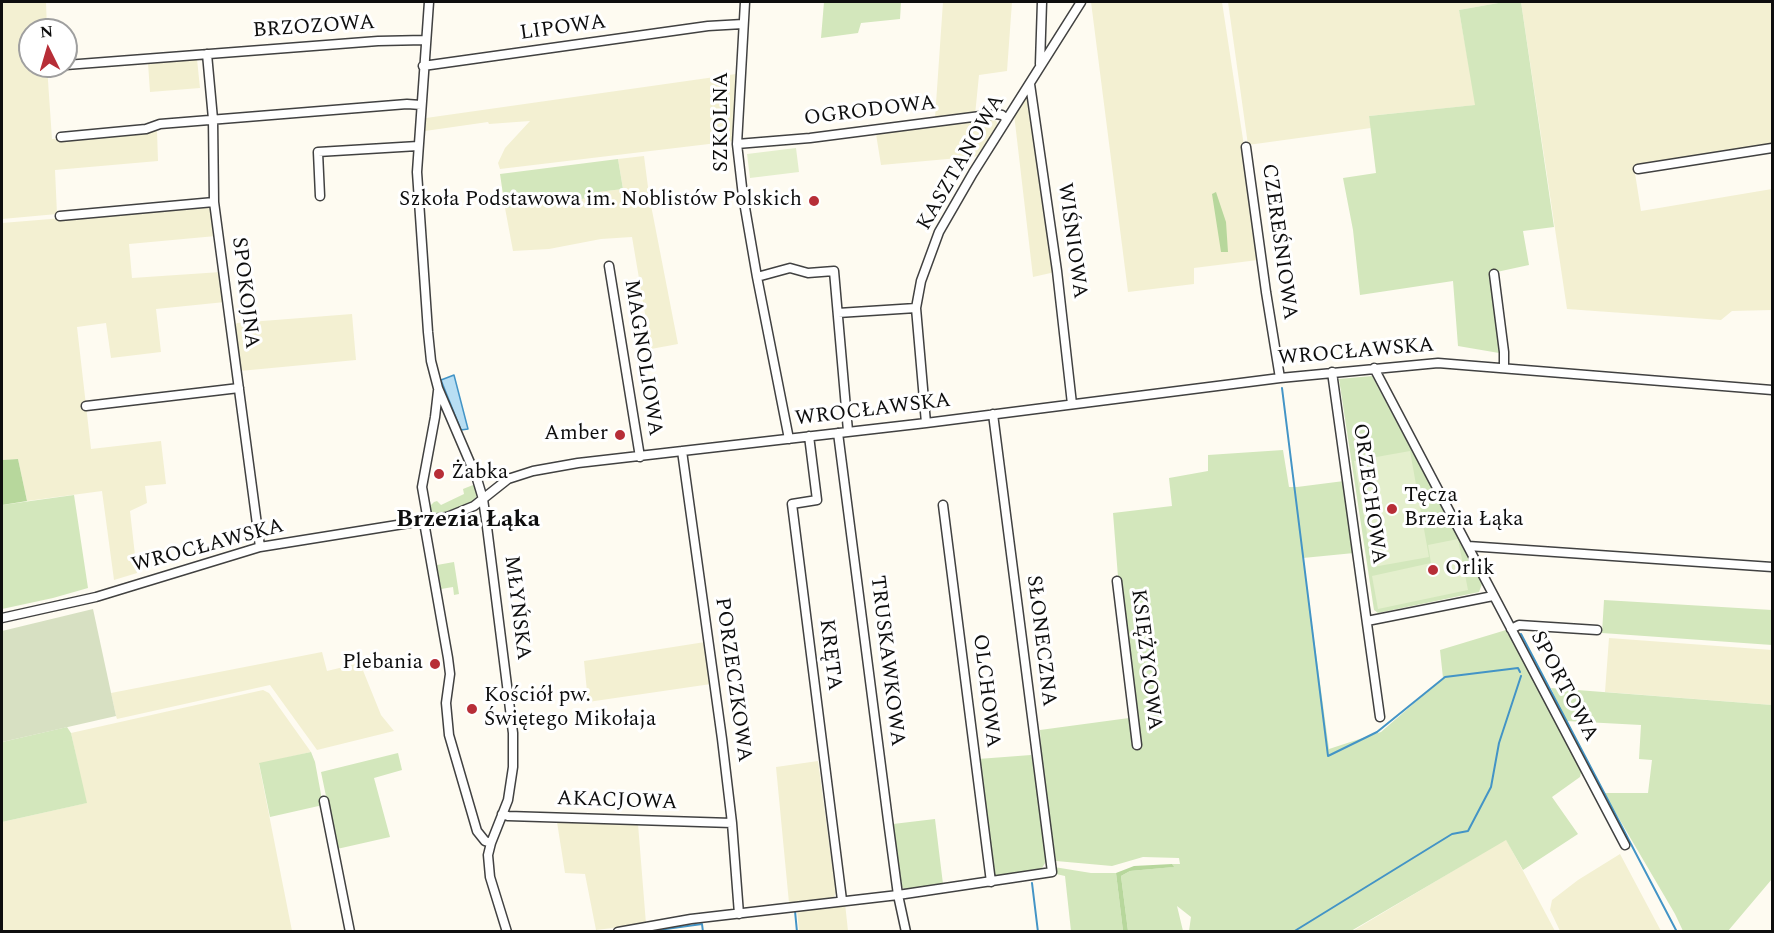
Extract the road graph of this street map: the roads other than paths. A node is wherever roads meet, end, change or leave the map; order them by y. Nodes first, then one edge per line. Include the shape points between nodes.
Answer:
1 (745, 2) edge
2 (1042, 2) edge
3 (1082, 2) edge
4 (428, 4) edge
5 (743, 24) junction
6 (424, 40) junction
7 (207, 54) junction
8 (78, 64) edge
9 (423, 66) junction
10 (1040, 68) junction
11 (1030, 84) junction
12 (421, 105) junction
13 (213, 119) junction
14 (1007, 119) junction
15 (61, 137) dead end
16 (737, 144) junction
17 (418, 146) junction
18 (1246, 147) dead end
19 (1773, 147) edge
20 (1638, 169) dead end
21 (320, 196) dead end
22 (214, 202) junction
23 (60, 216) dead end
24 (609, 266) dead end
25 (1494, 274) dead end
26 (757, 277) junction
27 (916, 308) junction
28 (838, 313) junction
29 (1504, 367) junction
30 (1374, 368) junction
31 (1332, 372) junction
32 (1280, 378) junction
33 (239, 388) junction
34 (438, 388) junction
35 (1773, 390) edge
36 (1072, 404) junction
37 (86, 406) dead end
38 (993, 414) junction
39 (926, 423) junction
40 (848, 431) junction
41 (838, 433) junction
42 (809, 436) junction
43 (789, 439) junction
44 (682, 451) junction
45 (640, 457) junction
46 (483, 499) junction
47 (943, 505) dead end
48 (426, 521) junction
49 (1468, 546) junction
50 (260, 547) junction
51 (1773, 567) edge
52 (1117, 581) dead end
53 (1493, 596) junction
54 (2, 618) edge
55 (1367, 621) junction
56 (1511, 628) junction
57 (1597, 630) dead end
58 (1380, 717) dead end
59 (1137, 745) dead end
60 (324, 801) dead end
61 (502, 814) junction
62 (732, 824) junction
63 (490, 843) junction
64 (1626, 845) dead end
65 (991, 882) junction
66 (898, 895) junction
67 (842, 900) junction
68 (739, 914) junction
69 (350, 932) edge
70 (507, 932) edge
71 (618, 932) edge
72 (906, 932) edge

1 - 5 street, SZKOLNA
2 - 10 street
3 - 10 street, KASZTANOWA
4 - 6 street
5 - 9 street, LIPOWA
5 - 16 street, SZKOLNA
6 - 7 street, BRZOZOWA
6 - 9 street
7 - 8 street, BRZOZOWA
7 - 13 street, SPOKOJNA
9 - 12 street
10 - 11 street, KASZTANOWA
11 - 14 street, KASZTANOWA
11 - 36 street, WIŚNIOWA
12 - 13 street
12 - 17 street
13 - 15 street
13 - 22 street, SPOKOJNA
14 - 16 street, OGRODOWA via 996,114
14 - 27 street, KASZTANOWA via 939,232 921,281
16 - 26 street, SZKOLNA
17 - 21 street via 318,152
17 - 34 street via 428,332
18 - 32 street, CZEREŚNIOWA
19 - 20 street
22 - 23 street
22 - 33 street, SPOKOJNA
24 - 45 street, MAGNOLIOWA
25 - 29 street
26 - 28 street via 790,268 808,273 834,271
26 - 43 street, SZKOLNA
27 - 28 street
27 - 39 street, KASZTANOWA
28 - 40 street
29 - 30 street, WROCŁAWSKA via 1438,363
29 - 35 street, WROCŁAWSKA
30 - 31 street, WROCŁAWSKA
30 - 49 street, SPORTOWA
31 - 32 street, WROCŁAWSKA
31 - 55 street, ORZECHOWA
32 - 36 street, WROCŁAWSKA
33 - 37 street
33 - 50 street, SPOKOJNA
34 - 46 street
34 - 48 street via 422,487
36 - 38 street, WROCŁAWSKA
38 - 39 street, WROCŁAWSKA
38 - 65 street, SŁONECZNA via 1052,872
39 - 40 street, WROCŁAWSKA
40 - 41 street, WROCŁAWSKA
41 - 42 street, WROCŁAWSKA
41 - 66 street, TRUSKAWKOWA
42 - 43 street, WROCŁAWSKA
42 - 67 street, KRĘTA via 817,500 792,504
43 - 44 street, WROCŁAWSKA
44 - 45 street, WROCŁAWSKA
44 - 62 street, PORZECZKOWA
45 - 46 street, WROCŁAWSKA via 533,471 500,484
46 - 48 street, WROCŁAWSKA via 463,512
46 - 61 street, MŁYŃSKA via 513,733 513,767
47 - 65 street, OLCHOWA
48 - 50 street, WROCŁAWSKA
48 - 63 street via 450,674 446,703 448,735 477,831
49 - 51 street
49 - 53 street, SPORTOWA
50 - 54 street, WROCŁAWSKA via 96,597
52 - 59 street, KSIĘŻYCOWA
53 - 55 street
53 - 56 street, SPORTOWA
55 - 58 street, ORZECHOWA
56 - 57 street via 1519,625
56 - 64 street, SPORTOWA
60 - 69 street
61 - 62 street, AKACJOWA
61 - 63 street, MŁYŃSKA
62 - 68 street, PORZECZKOWA
63 - 70 street, MŁYŃSKA via 490,877
65 - 66 street
66 - 67 street
66 - 72 street, TRUSKAWKOWA
67 - 68 street
68 - 71 street

